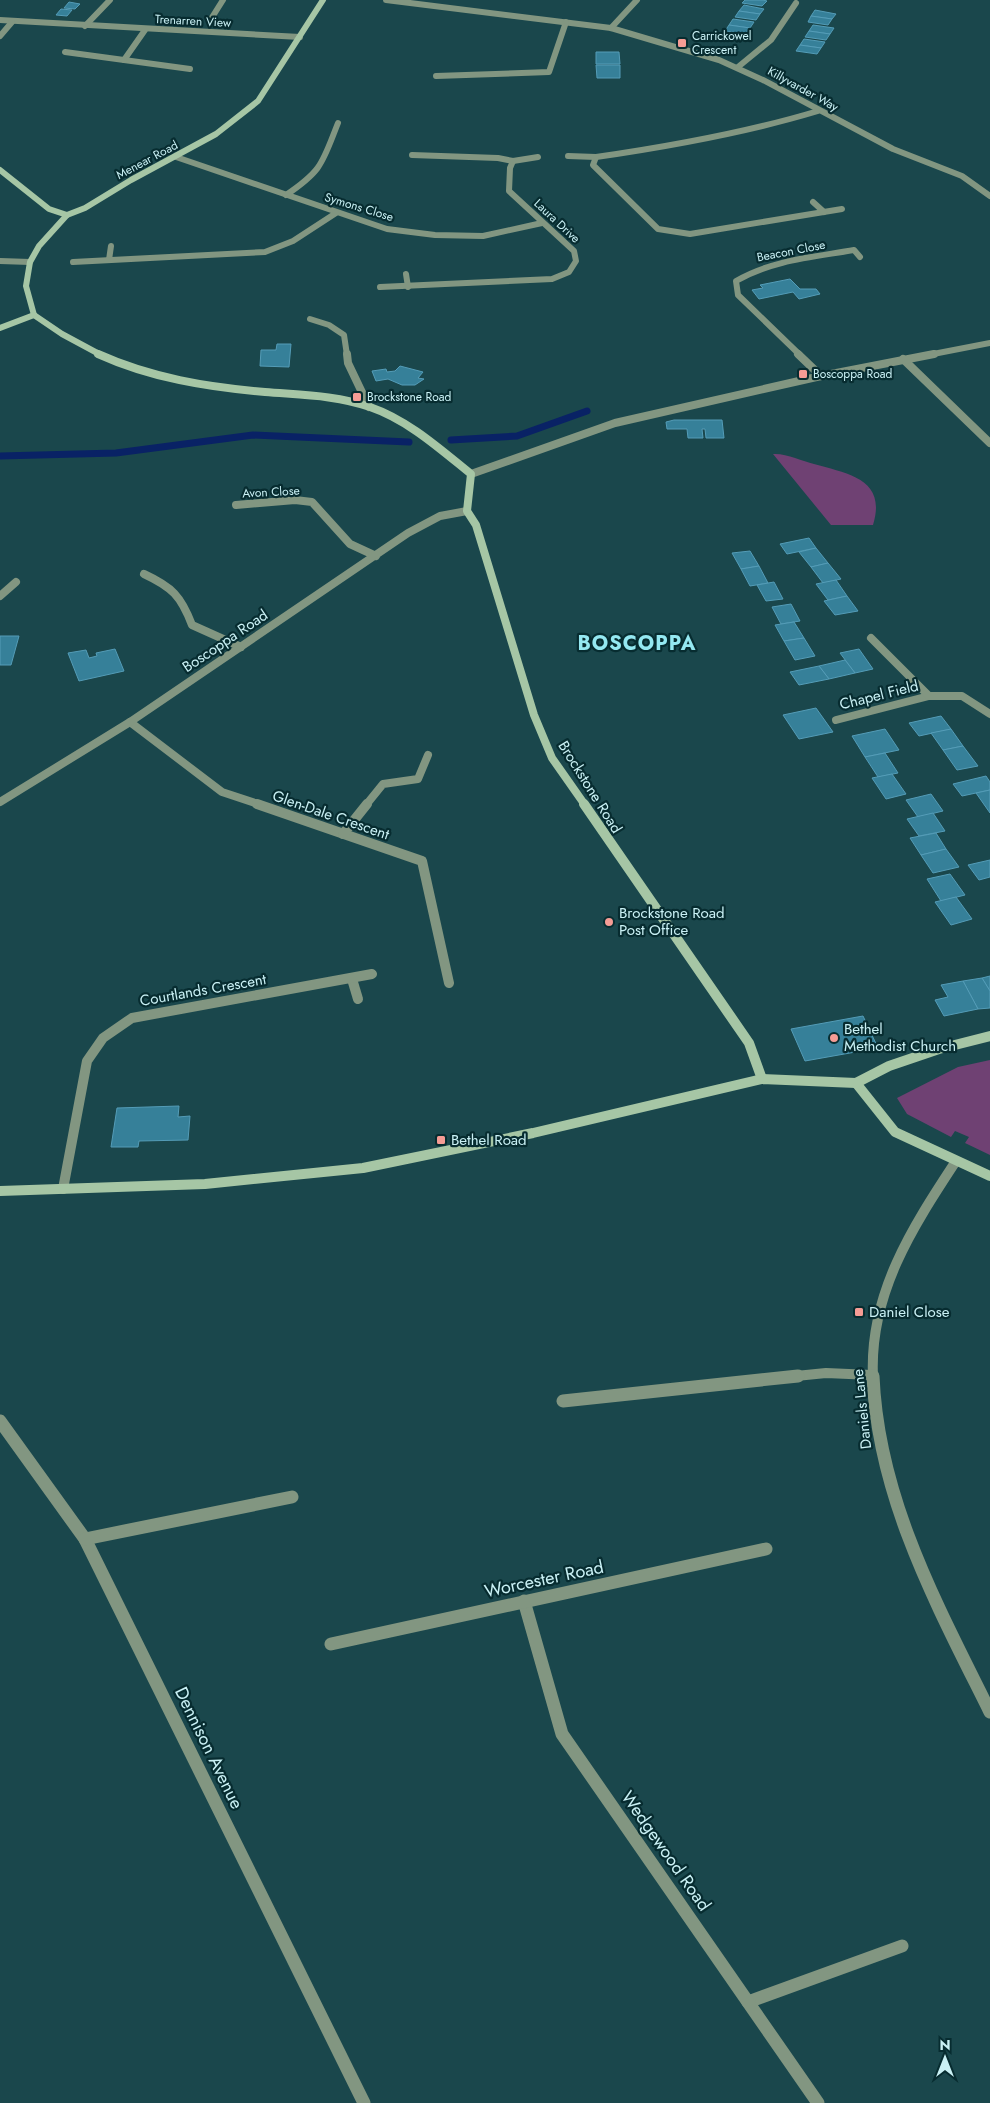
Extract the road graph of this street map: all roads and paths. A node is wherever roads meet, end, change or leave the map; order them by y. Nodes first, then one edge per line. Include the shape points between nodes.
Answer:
1 (110, 0) edge
2 (223, 0) edge
3 (323, 0) edge
4 (386, 0) edge
5 (637, 0) edge
6 (796, 3) dead end
7 (211, 19) dead end
8 (0, 20) edge
9 (12, 22) junction
10 (566, 22) junction
11 (85, 26) junction
12 (611, 28) junction
13 (146, 30) junction
14 (0, 36) edge
15 (300, 37) junction
16 (65, 52) dead end
17 (124, 60) junction
18 (738, 67) junction
19 (190, 69) dead end
20 (436, 76) dead end
21 (818, 112) junction
22 (338, 123) dead end
23 (412, 155) dead end
24 (568, 156) dead end
25 (176, 157) junction
26 (538, 157) dead end
27 (596, 157) junction
28 (513, 161) junction
29 (0, 170) edge
30 (286, 195) junction
31 (990, 196) edge
32 (814, 202) dead end
33 (842, 209) dead end
34 (336, 212) junction
35 (824, 212) junction
36 (67, 215) junction
37 (542, 223) junction
38 (111, 246) dead end
39 (860, 257) dead end
40 (109, 260) junction
41 (0, 261) edge
42 (30, 262) junction
43 (73, 262) dead end
44 (406, 274) dead end
45 (380, 287) dead end
46 (408, 287) junction
47 (34, 314) junction
48 (310, 319) dead end
49 (0, 328) edge
50 (990, 342) edge
51 (903, 359) junction
52 (821, 376) junction
53 (369, 407) junction
54 (990, 443) edge
55 (471, 474) junction
56 (236, 505) dead end
57 (467, 511) junction
58 (376, 556) junction
59 (144, 574) dead end
60 (16, 582) dead end
61 (0, 596) edge
62 (871, 638) dead end
63 (241, 647) junction
64 (929, 696) junction
65 (990, 714) edge
66 (836, 720) dead end
67 (130, 722) junction
68 (428, 755) dead end
69 (0, 802) edge
70 (343, 834) junction
71 (372, 974) dead end
72 (352, 978) junction
73 (449, 983) dead end
74 (358, 999) dead end
75 (990, 1036) edge
76 (762, 1079) junction
77 (856, 1083) junction
78 (956, 1161) junction
79 (990, 1176) edge
80 (63, 1189) junction
81 (0, 1191) edge
82 (872, 1375) junction
83 (563, 1401) dead end
84 (0, 1421) edge
85 (292, 1497) dead end
86 (85, 1539) junction
87 (766, 1549) dead end
88 (524, 1601) junction
89 (331, 1644) dead end
90 (990, 1712) edge
91 (902, 1946) dead end
92 (748, 2002) junction
93 (364, 2103) edge
94 (818, 2103) edge

1 - 11 street
2 - 7 street
3 - 15 street, Menear Road
4 - 10 street, Killyvarder Way
5 - 12 street
6 - 18 street via 768,44
8 - 9 street, Trenarren View
9 - 11 street, Trenarren View
9 - 14 street
10 - 12 street, Killyvarder Way
10 - 20 street via 550,72
11 - 13 street, Trenarren View
12 - 18 street, Killyvarder Way
13 - 15 street, Trenarren View
13 - 17 street
15 - 25 street, Menear Road via 258,101 216,134
16 - 17 street
17 - 19 street
18 - 21 street, Killyvarder Way
21 - 27 street via 680,146
21 - 31 street, Killyvarder Way via 893,149 962,176
22 - 30 street via 321,166 310,179
23 - 28 street
24 - 27 street
25 - 30 street, Symons Close
25 - 36 street, Menear Road
26 - 28 street
27 - 35 street via 593,165 658,229 690,234
28 - 37 street, Laura Drive via 509,191
29 - 36 street via 49,209
30 - 34 street, Symons Close
32 - 35 street
33 - 35 street
34 - 37 street, Symons Close via 387,229 435,235 483,236
34 - 40 street via 293,241 265,252
36 - 42 street, Menear Road via 39,246
37 - 46 street, Laura Drive via 574,252 576,261 569,272 552,279
38 - 40 street
39 - 52 street, Beacon Close via 854,250 773,265 751,270 736,280 738,295
40 - 43 street
41 - 42 street
42 - 47 street, Menear Road via 26,286
44 - 46 street
45 - 46 street, Laura Drive
47 - 49 street
47 - 53 street via 67,339 122,366 153,376 197,385 324,398
48 - 53 street via 329,324 344,335 348,363
50 - 51 street
51 - 52 street
51 - 54 street
52 - 55 street via 615,423
53 - 55 street via 419,431
55 - 57 street
56 - 58 street, Avon Close via 295,500 312,502 350,544
57 - 58 street, Boscoppa Road via 430,518
57 - 76 street, Brockstone Road via 476,525 534,714 552,758 749,1043
58 - 63 street, Boscoppa Road
59 - 63 street via 169,586 183,600 192,625
60 - 61 street
62 - 64 street, Chapel Field
63 - 67 street, Boscoppa Road
64 - 65 street, Chapel Field via 962,696
64 - 66 street, Chapel Field
67 - 69 street, Boscoppa Road
67 - 70 street, Glen-Dale Crescent via 222,792
68 - 70 street via 418,779 383,784
70 - 73 street, Glen-Dale Crescent via 422,861
71 - 72 street, Courtlands Crescent
72 - 74 street
72 - 80 street, Courtlands Crescent via 132,1018 103,1038 87,1061
75 - 77 street via 889,1066
76 - 77 street
76 - 80 street via 532,1133 363,1168 205,1184
77 - 78 street via 895,1132
78 - 79 street
78 - 82 street, Daniels Lane via 910,1232 894,1265 879,1306
80 - 81 street
82 - 83 street via 826,1373
82 - 90 street, Daniels Lane via 878,1439 897,1506 917,1560
84 - 86 street, Dennison Avenue
85 - 86 street
86 - 93 street, Dennison Avenue
87 - 88 street, Worcester Road
88 - 89 street, Worcester Road
88 - 92 street, Wedgewood Road via 562,1734
91 - 92 street
92 - 94 street, Wedgewood Road

